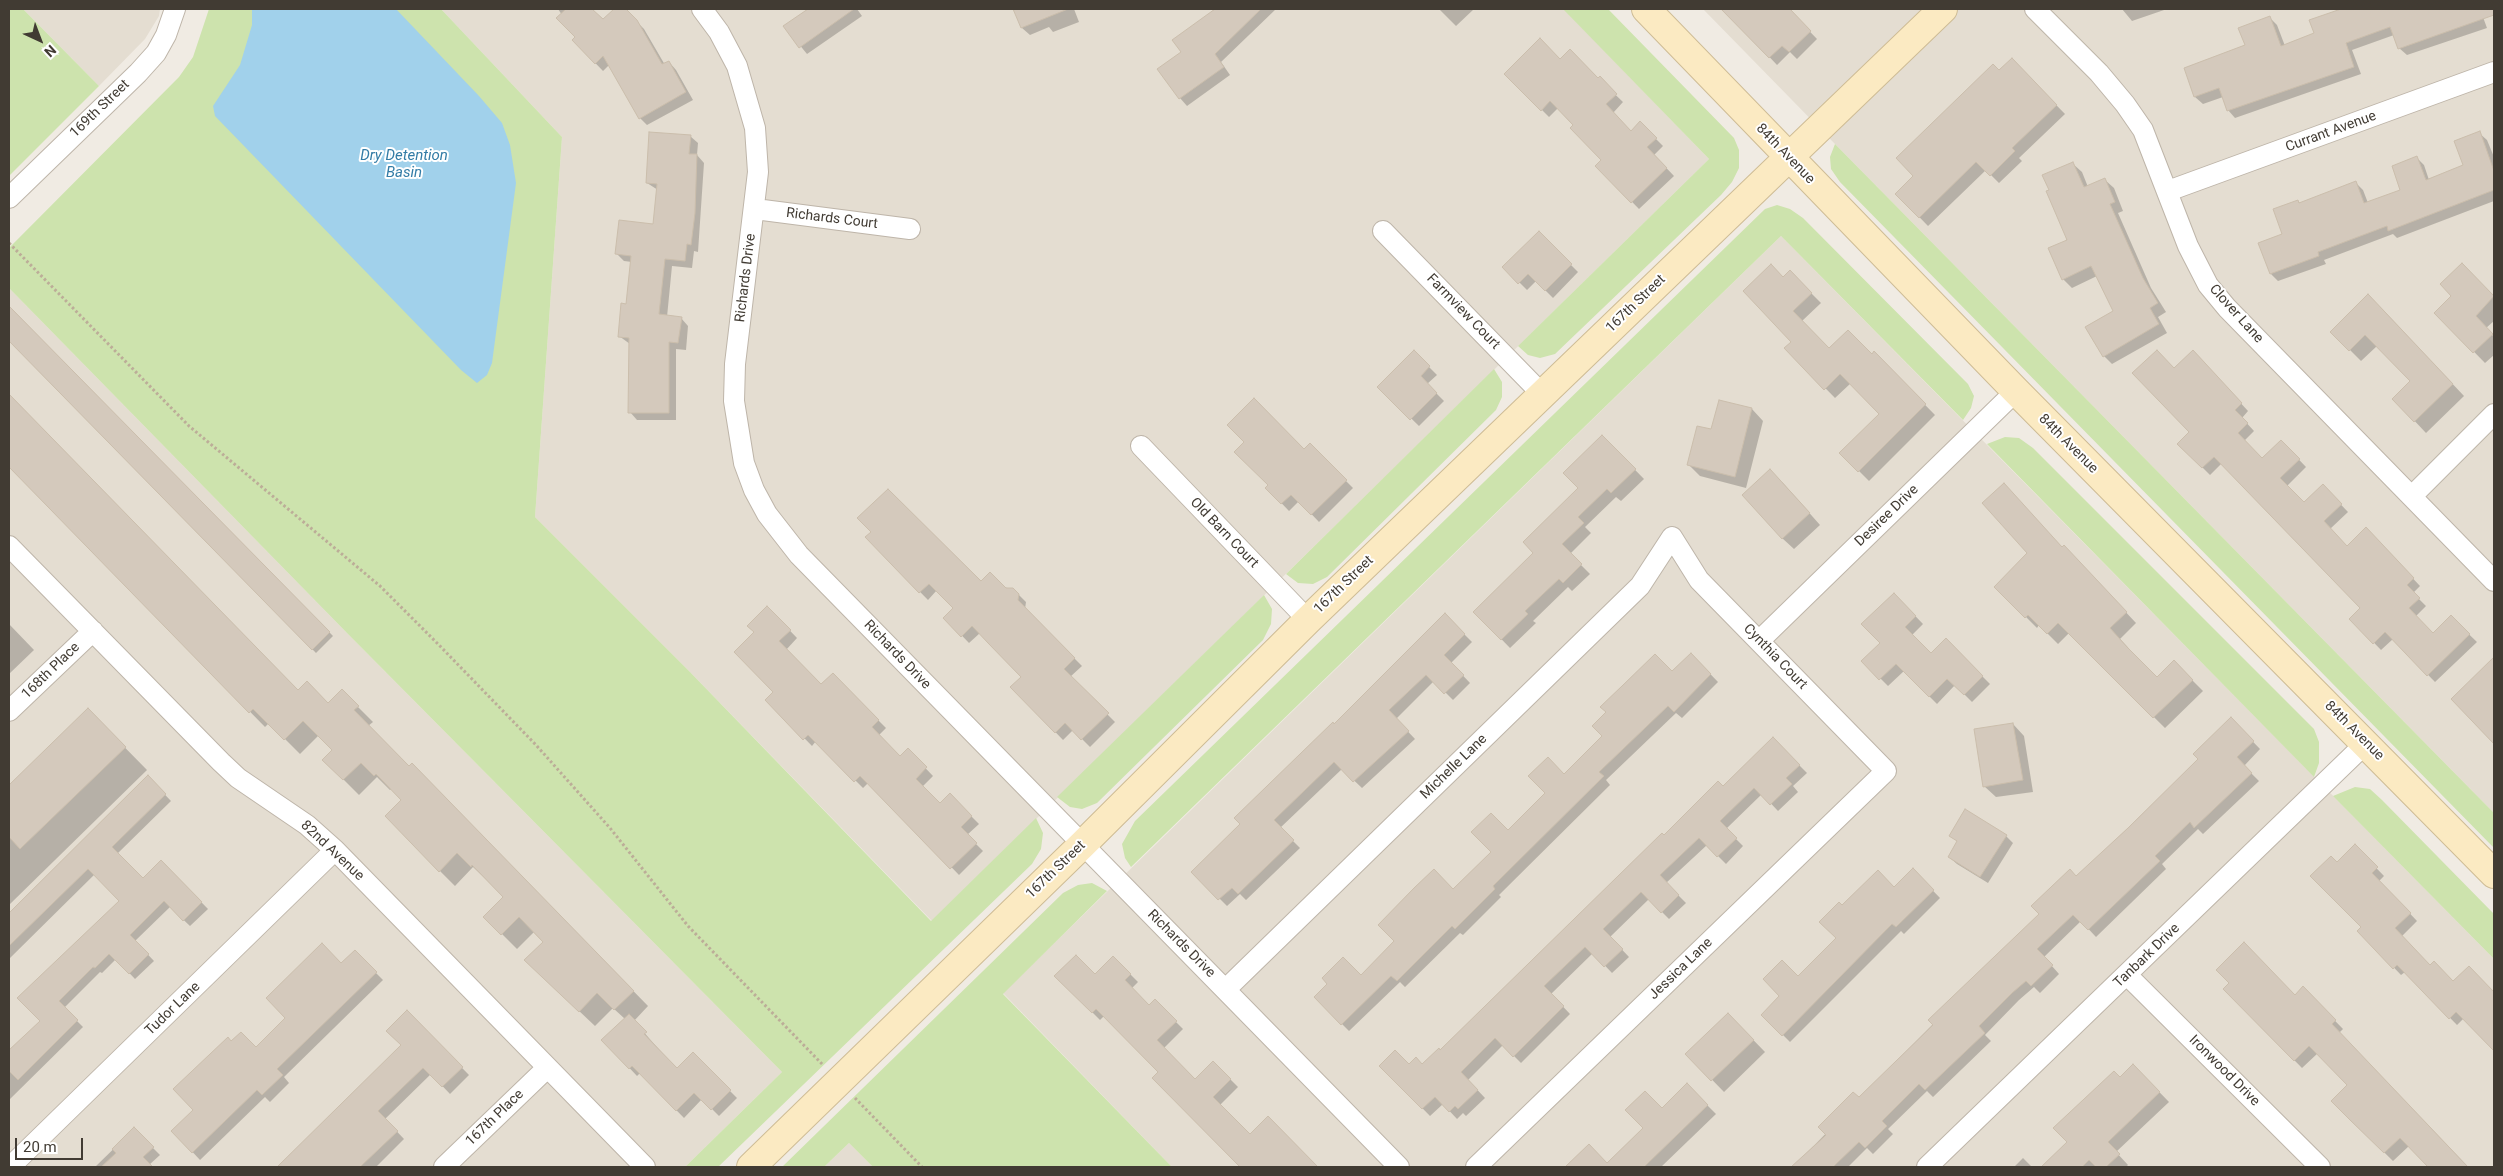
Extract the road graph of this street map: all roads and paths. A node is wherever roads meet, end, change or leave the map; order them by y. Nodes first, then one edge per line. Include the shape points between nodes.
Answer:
1 (175, 9) edge
2 (702, 9) edge
3 (1646, 9) edge
4 (1943, 9) edge
5 (2035, 9) edge
6 (2494, 72) edge
7 (1788, 158) junction
8 (2168, 191) junction
9 (9, 198) edge
10 (755, 209) junction
11 (910, 229) dead end
12 (1383, 231) dead end
13 (9, 243) edge
14 (2016, 391) junction
15 (1542, 394) junction
16 (2494, 414) edge
17 (1140, 446) dead end
18 (2412, 496) junction
19 (1672, 537) joint
20 (9, 546) edge
21 (2494, 581) edge
22 (1308, 620) junction
23 (93, 631) junction
24 (1759, 641) junction
25 (9, 711) edge
26 (2366, 743) junction
27 (1886, 771) joint
28 (1083, 844) junction
29 (335, 850) junction
30 (2494, 874) edge
31 (2127, 975) junction
32 (1226, 989) junction
33 (546, 1068) junction
34 (839, 1081) junction
35 (10, 1167) edge
36 (444, 1167) edge
37 (645, 1167) edge
38 (751, 1167) edge
39 (922, 1167) edge
40 (1399, 1167) edge
41 (1476, 1167) edge
42 (1927, 1167) edge
43 (2320, 1167) edge

1 - 9 street, 169th Street via 166,35 138,73
2 - 10 street, Richards Drive via 719,32 746,91 755,128 758,172
3 - 7 street, 84th Avenue
4 - 7 street, 167th Street
5 - 8 street, Clover Lane via 2126,104 2143,130
6 - 8 street, Currant Avenue
7 - 14 street, 84th Avenue
7 - 15 street, 167th Street
8 - 18 street, Clover Lane via 2188,246 2208,285
10 - 11 street, Richards Court
10 - 28 street, Richards Drive via 735,364 734,401 744,463 754,490 777,529 799,555
12 - 15 street, Farmview Court
13 - 34 path via 190,426 380,586 438,644 536,745 610,828 688,926
14 - 24 street, Desiree Drive
14 - 26 street, 84th Avenue
15 - 22 street, 167th Street
16 - 18 street
17 - 22 street, Old Barn Court
18 - 21 street, Clover Lane
19 - 24 street, Cynthia Court via 1699,580
19 - 32 street, Michelle Lane via 1640,586
20 - 23 street, 82nd Avenue
22 - 28 street, 167th Street
23 - 25 street, 168th Place
23 - 29 street, 82nd Avenue via 220,762
24 - 27 street, Cynthia Court
26 - 30 street, 84th Avenue
26 - 31 street, Tanbark Drive
27 - 41 street, Jessica Lane
28 - 32 street, Richards Drive
28 - 34 street, 167th Street
29 - 33 street, 82nd Avenue
29 - 35 street, Tudor Lane
31 - 42 street, Tanbark Drive
31 - 43 street, Ironwood Drive
32 - 40 street, Richards Drive
33 - 36 street, 167th Place
33 - 37 street, 82nd Avenue
34 - 38 street, 167th Street
34 - 39 path

